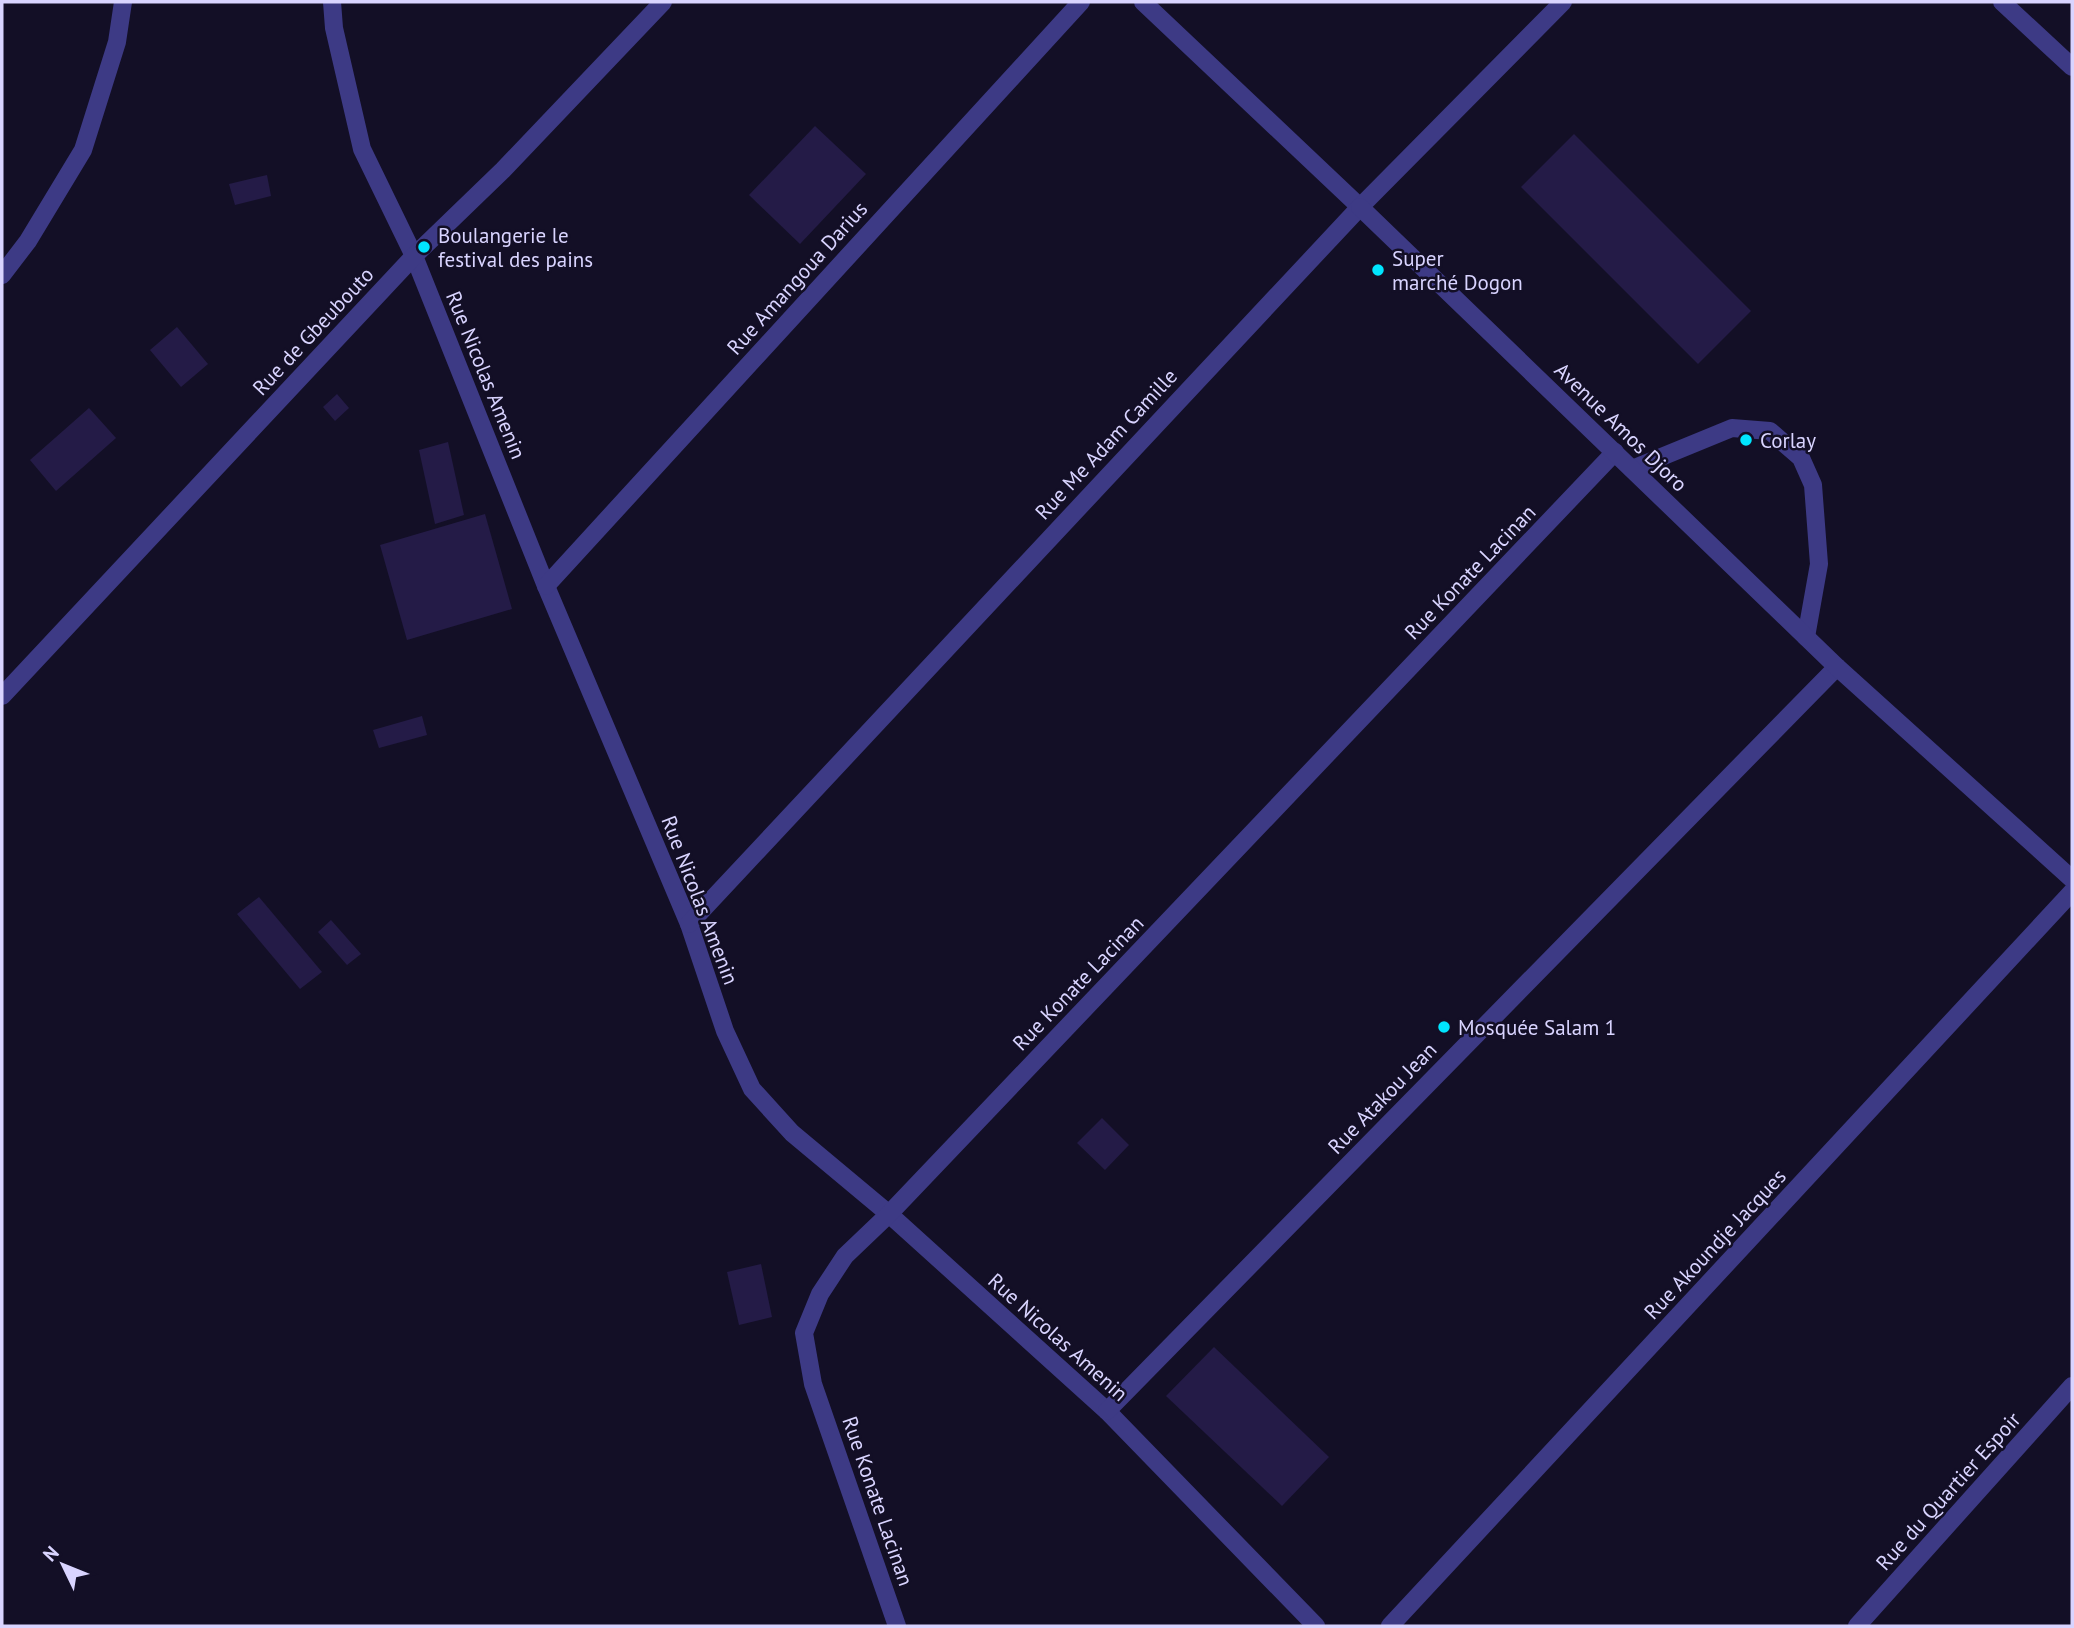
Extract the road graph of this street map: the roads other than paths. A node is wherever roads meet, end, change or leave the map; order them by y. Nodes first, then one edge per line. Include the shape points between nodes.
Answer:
1 (123, 2) edge
2 (332, 2) edge
3 (663, 2) edge
4 (1081, 2) edge
5 (1143, 2) edge
6 (1563, 2) edge
7 (2002, 2) edge
8 (2072, 67) edge
9 (1360, 207) junction
10 (414, 256) junction
11 (2, 275) edge
12 (1615, 452) junction
13 (1632, 469) junction
14 (546, 586) junction
15 (1806, 637) junction
16 (1837, 667) junction
17 (2, 696) edge
18 (2072, 879) edge
19 (2072, 892) edge
20 (689, 924) junction
21 (889, 1214) junction
22 (2072, 1386) edge
23 (1107, 1411) junction
24 (897, 1626) edge
25 (1316, 1626) edge
26 (1390, 1626) edge
27 (1857, 1626) edge

1 - 11 street via 117,42 83,150
2 - 10 street, Rue Nicolas Amenin via 362,149
3 - 10 street, Rue de Gbeubouto
4 - 14 street, Rue Amangoua Darius
5 - 9 street, Avenue Amos Djoro
6 - 9 street, Rue Me Adam Camille
7 - 8 street
9 - 12 street, Avenue Amos Djoro
9 - 20 street, Rue Me Adam Camille
10 - 14 street, Rue Nicolas Amenin
10 - 17 street, Rue de Gbeubouto
12 - 13 street, Avenue Amos Djoro
12 - 21 street, Rue Konate Lacinan
13 - 15 street, Avenue Amos Djoro
13 - 15 street via 1732,428 1770,431 1801,458 1813,485 1819,564
14 - 20 street, Rue Nicolas Amenin
15 - 16 street, Avenue Amos Djoro
16 - 18 street, Avenue Amos Djoro
16 - 23 street, Rue Atakou Jean
19 - 26 street, Rue Akoundje Jacques
20 - 21 street, Rue Nicolas Amenin via 725,1031 752,1089 792,1133
21 - 23 street, Rue Nicolas Amenin
21 - 24 street, Rue Konate Lacinan via 845,1256 820,1294 804,1333 813,1384
22 - 27 street, Rue du Quartier Espoir
23 - 25 street, Rue Nicolas Amenin

